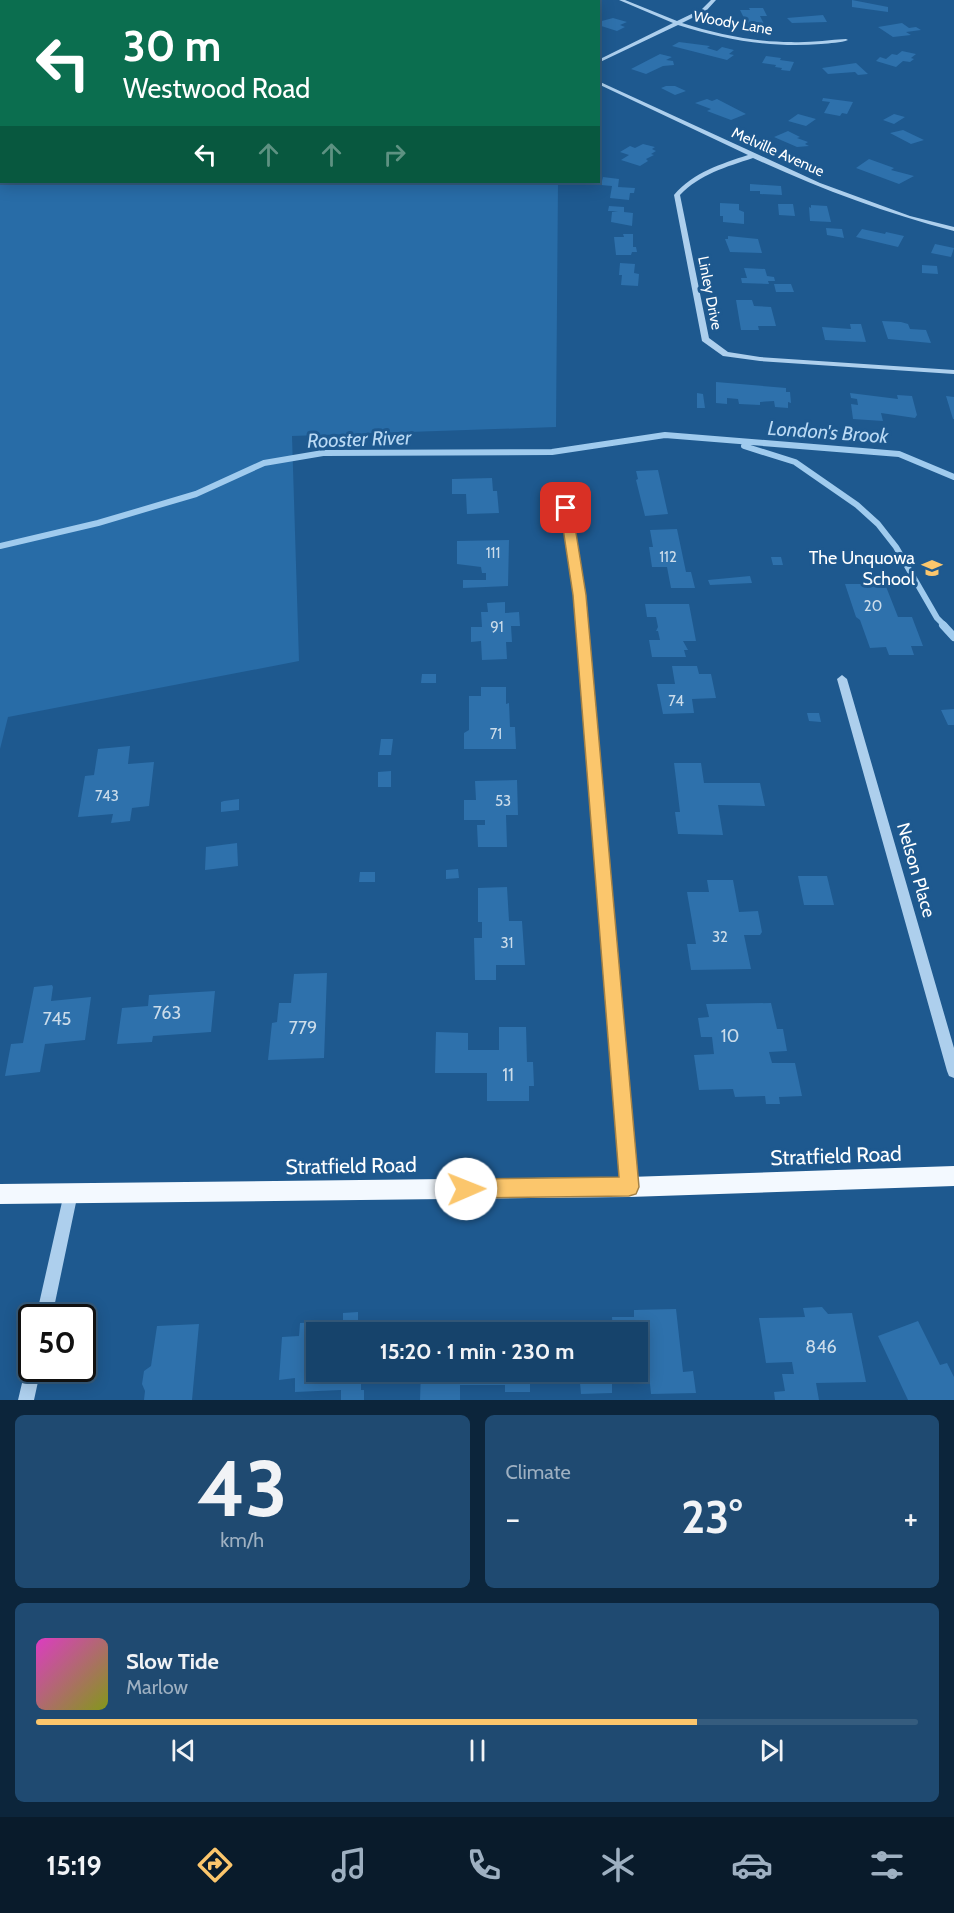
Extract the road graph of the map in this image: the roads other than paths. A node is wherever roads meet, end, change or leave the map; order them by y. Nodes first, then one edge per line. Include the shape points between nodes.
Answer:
1 (621, 0) edge
2 (714, 0) edge
3 (676, 24) junction
4 (846, 40) dead end
5 (600, 61) edge
6 (600, 83) edge
7 (755, 155) junction
8 (954, 229) edge
9 (954, 372) edge
10 (563, 486) dead end
11 (843, 679) dead end
12 (954, 1071) edge
13 (954, 1176) edge
14 (629, 1187) junction
15 (71, 1193) junction
16 (0, 1194) edge
17 (47, 1304) edge
18 (30, 1382) edge
19 (26, 1400) edge

1 - 3 street, Woody Lane
2 - 3 street via 704,10
3 - 4 street, Woody Lane via 760,42
3 - 5 street
6 - 7 street, Melville Avenue
7 - 8 street, Melville Avenue via 853,198
7 - 9 street, Linley Drive via 704,173 687,182 677,195 705,339 726,354 760,360
10 - 14 street via 579,595
11 - 12 street, Nelson Place
13 - 14 main road, Stratfield Road
14 - 15 main road, Stratfield Road
15 - 16 main road, Stratfield Road
15 - 17 street
18 - 19 street

